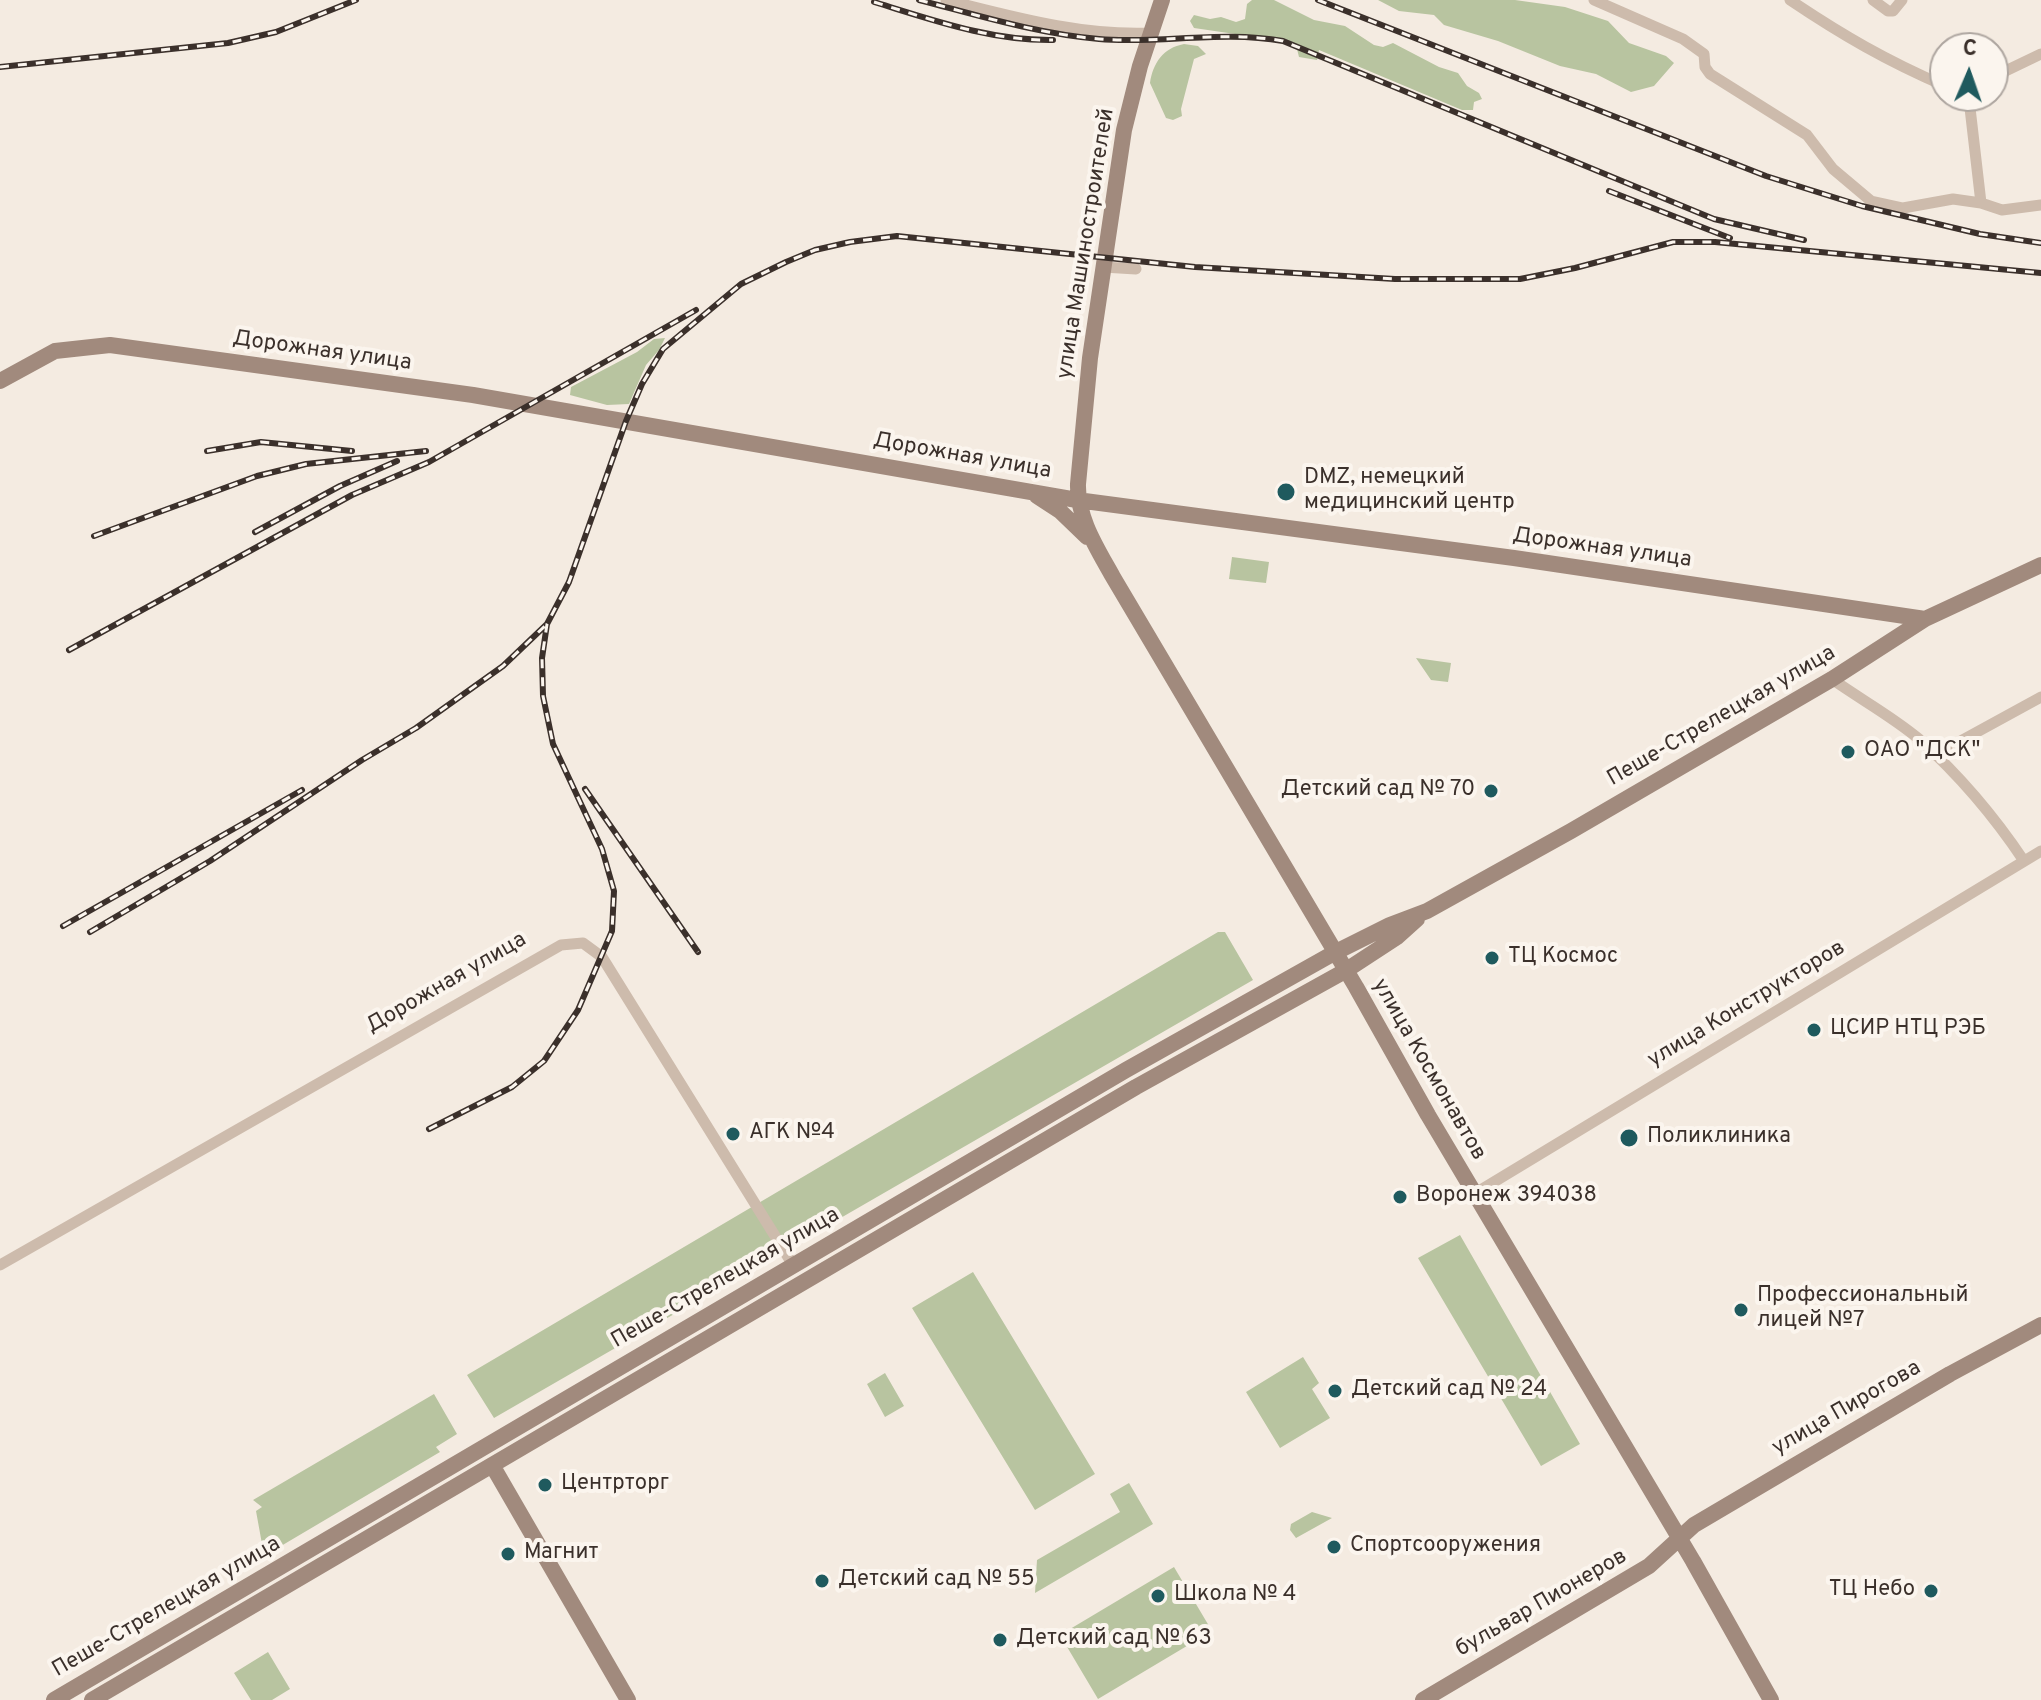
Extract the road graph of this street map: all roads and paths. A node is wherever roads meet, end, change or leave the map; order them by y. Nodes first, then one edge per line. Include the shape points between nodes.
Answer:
1 (946, 0) edge
2 (1162, 0) edge
3 (1594, 0) edge
4 (1790, 0) edge
5 (1873, 0) edge
6 (1902, 0) edge
7 (1151, 33) junction
8 (2041, 54) edge
9 (2009, 69) edge
10 (1929, 79) edge
11 (1970, 112) edge
12 (1981, 203) junction
13 (2041, 205) edge
14 (1103, 267) junction
15 (1136, 269) dead end
16 (0, 381) edge
17 (1029, 491) junction
18 (1077, 500) junction
19 (1096, 548) junction
20 (2041, 565) edge
21 (1925, 619) junction
22 (1832, 679) junction
23 (2041, 697) edge
24 (1935, 755) junction
25 (2041, 851) edge
26 (2024, 861) junction
27 (1427, 911) junction
28 (1334, 953) junction
29 (1345, 971) junction
30 (1474, 1194) junction
31 (0, 1265) edge
32 (793, 1265) junction
33 (2041, 1325) edge
34 (492, 1465) junction
35 (1679, 1538) junction
36 (54, 1700) edge
37 (92, 1700) edge
38 (628, 1700) edge
39 (1423, 1700) edge
40 (1771, 1700) edge

1 - 7 street via 1083,31
2 - 7 street, улица Машиностроителей
3 - 12 street via 1700,49 1710,74 1807,135 1833,169 1871,201 1903,208 1953,199
4 - 10 street via 1876,55
5 - 6 street via 1893,11
7 - 14 street, улица Машиностроителей via 1124,130
8 - 9 street
11 - 12 street
12 - 13 street via 2002,210
14 - 15 street
14 - 18 street, улица Машиностроителей
16 - 17 street, Дорожная улица via 55,351 110,345 473,395
17 - 18 street, Дорожная улица
17 - 19 street via 1060,511
18 - 19 street, улица Космонавтов
18 - 21 street, Дорожная улица
19 - 28 street, улица Космонавтов
20 - 21 street, Пеше-Стрелецкая улица
21 - 22 street, Пеше-Стрелецкая улица
22 - 24 street
22 - 27 street, Пеше-Стрелецкая улица
23 - 24 street
24 - 26 street via 1983,805
25 - 26 street, улица Конструкторов
26 - 30 street, улица Конструкторов
27 - 28 street, Пеше-Стрелецкая улица
27 - 29 street, Пеше-Стрелецкая улица
28 - 29 street, улица Космонавтов
28 - 32 street, Пеше-Стрелецкая улица
29 - 30 street, улица Космонавтов
29 - 34 street, Пеше-Стрелецкая улица via 1136,1087
30 - 35 street, улица Космонавтов
31 - 32 street, Дорожная улица via 561,945 583,943 602,957
32 - 36 street, Пеше-Стрелецкая улица
33 - 35 street, улица Пирогова via 1747,1493
34 - 37 street, Пеше-Стрелецкая улица
34 - 38 street
35 - 39 street, бульвар Пионеров via 1649,1566
35 - 40 street, улица Космонавтов

